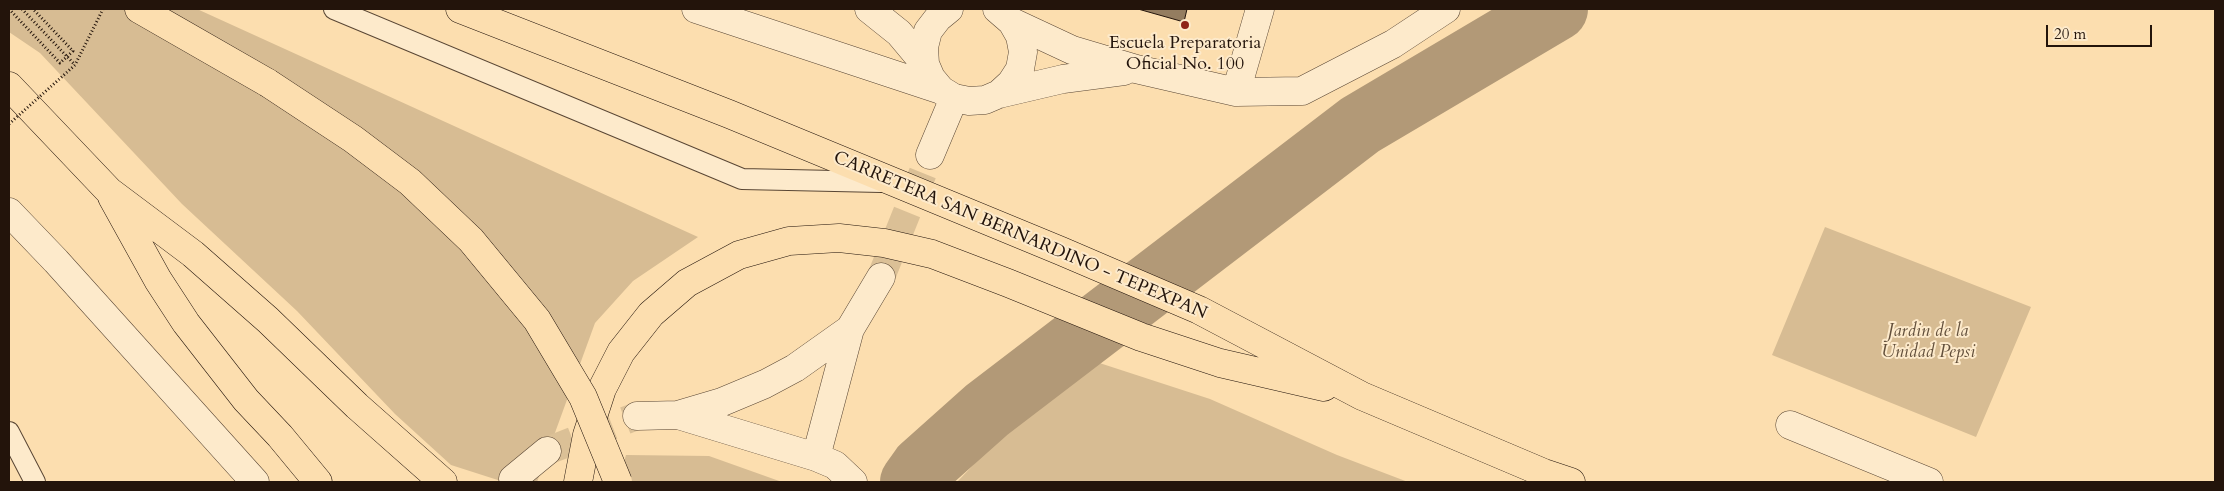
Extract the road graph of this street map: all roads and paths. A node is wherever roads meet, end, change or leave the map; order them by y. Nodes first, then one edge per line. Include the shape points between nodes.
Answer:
1 (22, 9) edge
2 (34, 9) edge
3 (103, 9) edge
4 (139, 9) edge
5 (334, 9) edge
6 (460, 9) edge
7 (696, 9) edge
8 (869, 9) edge
9 (949, 9) edge
10 (1260, 9) edge
11 (1446, 9) edge
12 (9, 10) edge
13 (1005, 15) edge
14 (925, 64) junction
15 (75, 65) junction
16 (1136, 69) junction
17 (9, 86) edge
18 (1236, 92) junction
19 (948, 94) junction
20 (999, 94) junction
21 (9, 124) edge
22 (930, 155) tunnel mouth
23 (893, 182) junction
24 (110, 191) junction
25 (9, 212) edge
26 (881, 277) tunnel mouth
27 (850, 329) junction
28 (1362, 396) junction
29 (678, 415) junction
30 (637, 416) tunnel mouth
31 (1790, 425) dead end
32 (9, 432) edge
33 (547, 451) tunnel mouth
34 (835, 468) edge
35 (1553, 478) edge
36 (513, 479) dead end
37 (35, 482) edge
38 (255, 482) edge
39 (318, 482) edge
40 (444, 482) edge
41 (578, 482) edge
42 (618, 482) edge
43 (1571, 482) edge
44 (1929, 482) edge

1 - 15 path, bridge
2 - 12 path via 73,51 60,63
3 - 15 path, bridge
4 - 42 highway, bridge via 268,83 353,139 410,182 471,240 537,320 583,397
5 - 23 lane via 742,179
6 - 23 highway, CARRETERA SAN BERNARDINO - TEPEXPAN via 730,114
7 - 19 street
8 - 14 street via 899,33
9 - 14 street via 928,31 924,47
10 - 18 street
11 - 18 street via 1392,44 1302,91
13 - 16 street via 1072,50
13 - 20 street via 1020,36 1023,52 1020,69
14 - 19 street via 931,78
15 - 21 path, bridge
16 - 18 street
16 - 20 street via 1063,79
17 - 24 highway
19 - 20 street via 969,101 985,100
19 - 22 street
23 - 28 highway, CARRETERA SAN BERNARDINO - TEPEXPAN via 1199,310
24 - 39 highway via 149,266 186,323 246,400
24 - 40 highway via 200,260
25 - 38 street
26 - 27 street
27 - 29 street via 795,368 765,384 722,402
27 - 34 street
28 - 35 highway, CARRETERA SAN BERNARDINO - TEPEXPAN
28 - 41 highway via 1220,363 1141,337 932,254 884,243 839,238 789,241 739,255 686,283 650,314 621,352 599,399 587,435
29 - 30 street
29 - 34 street
31 - 44 street
32 - 37 lane
33 - 36 street
35 - 43 highway, CARRETERA SAN BERNARDINO - TEPEXPAN

